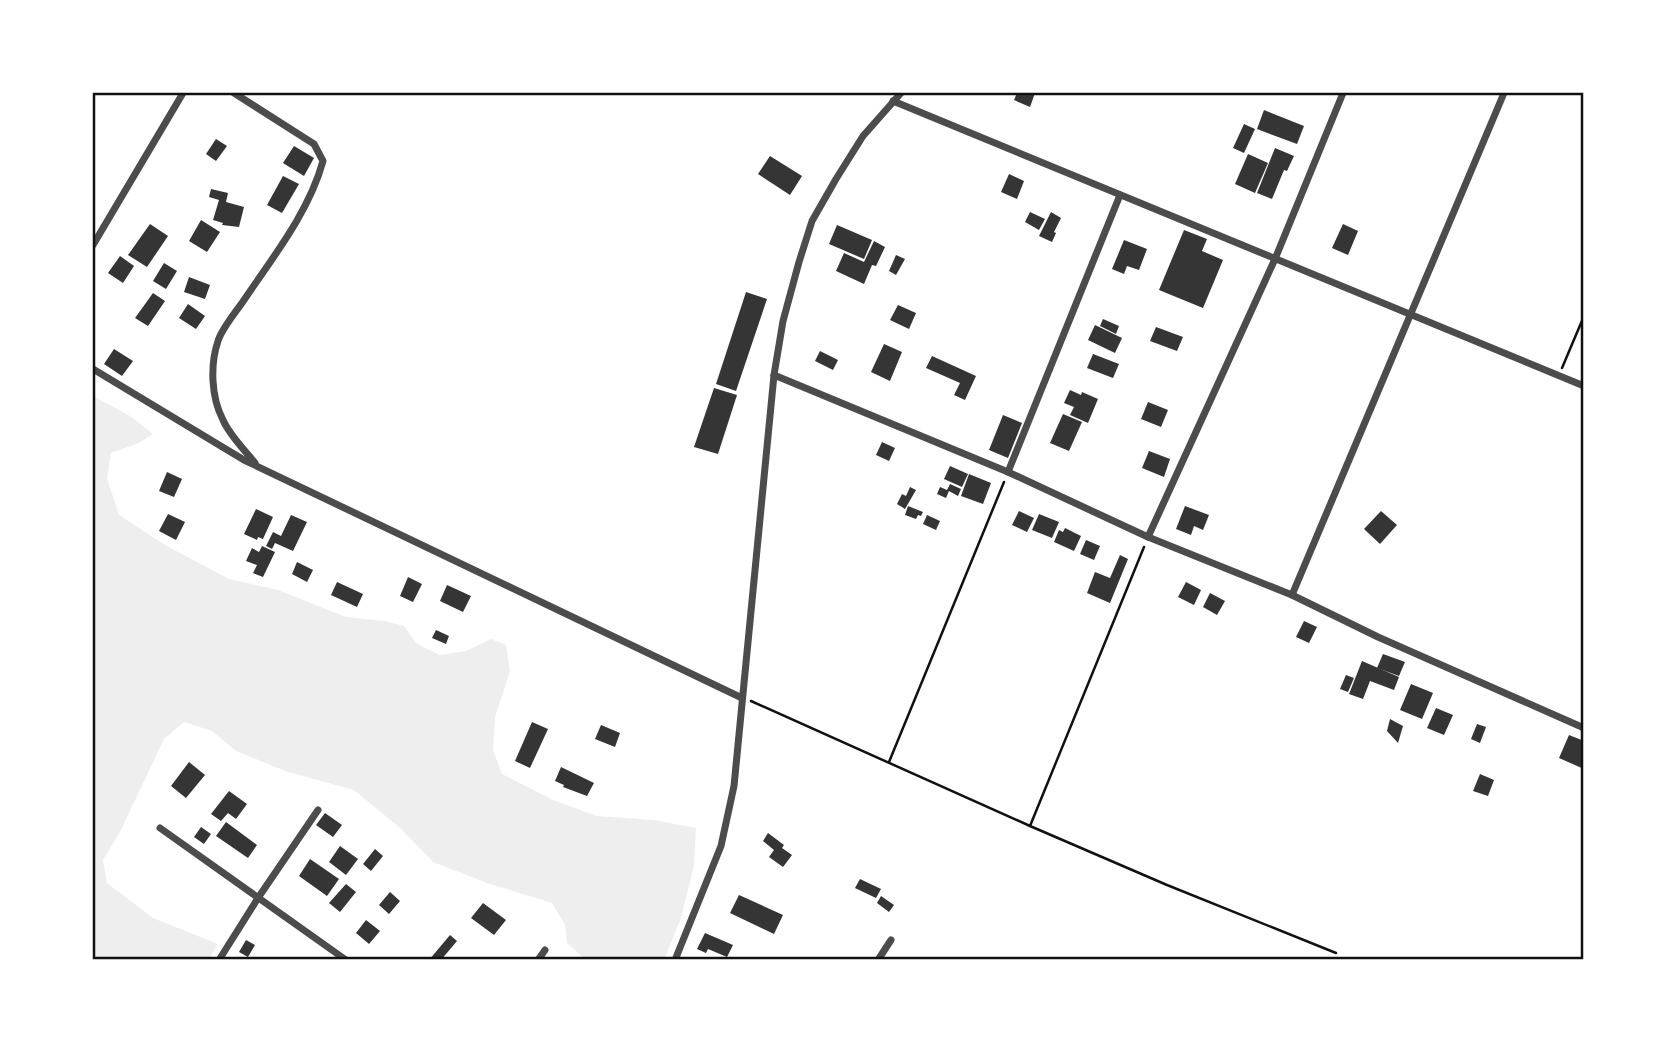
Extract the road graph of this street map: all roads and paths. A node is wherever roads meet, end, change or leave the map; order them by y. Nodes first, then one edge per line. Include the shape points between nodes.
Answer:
1 (183, 93) edge
2 (234, 93) edge
3 (901, 93) edge
4 (1343, 93) edge
5 (1504, 93) edge
6 (893, 101) junction
7 (1121, 195) junction
8 (93, 244) edge
9 (1275, 259) junction
10 (1410, 315) junction
11 (1584, 316) edge
12 (93, 369) edge
13 (774, 375) junction
14 (1559, 376) junction
15 (1584, 386) edge
16 (257, 466) junction
17 (1007, 472) junction
18 (1148, 537) junction
19 (1292, 595) junction
20 (742, 698) junction
21 (1584, 728) edge
22 (889, 762) junction
23 (318, 810) dead end
24 (1030, 826) junction
25 (160, 828) dead end
26 (258, 898) junction
27 (891, 940) dead end
28 (545, 950) dead end
29 (1336, 953) dead end
30 (219, 960) edge
31 (346, 960) edge
32 (538, 960) edge
33 (675, 960) edge
34 (878, 960) edge

1 - 8 street
2 - 16 street via 314,144 323,161 293,225 218,340 213,380 216,401 228,428
3 - 6 street
4 - 9 street
5 - 10 street
6 - 7 street
6 - 13 street via 863,136 812,221 783,321
7 - 9 street
7 - 17 street
9 - 10 street
9 - 18 street
10 - 14 street
10 - 19 street
11 - 14 path
12 - 16 street
13 - 17 street
13 - 20 street
14 - 15 street
16 - 20 street
17 - 18 street
17 - 22 path
18 - 19 street
18 - 24 path
19 - 21 street
20 - 22 path
20 - 33 street via 734,786 721,846
22 - 24 path
23 - 26 street
24 - 29 path
25 - 26 street
26 - 30 street
26 - 31 street
27 - 34 street
28 - 32 street

